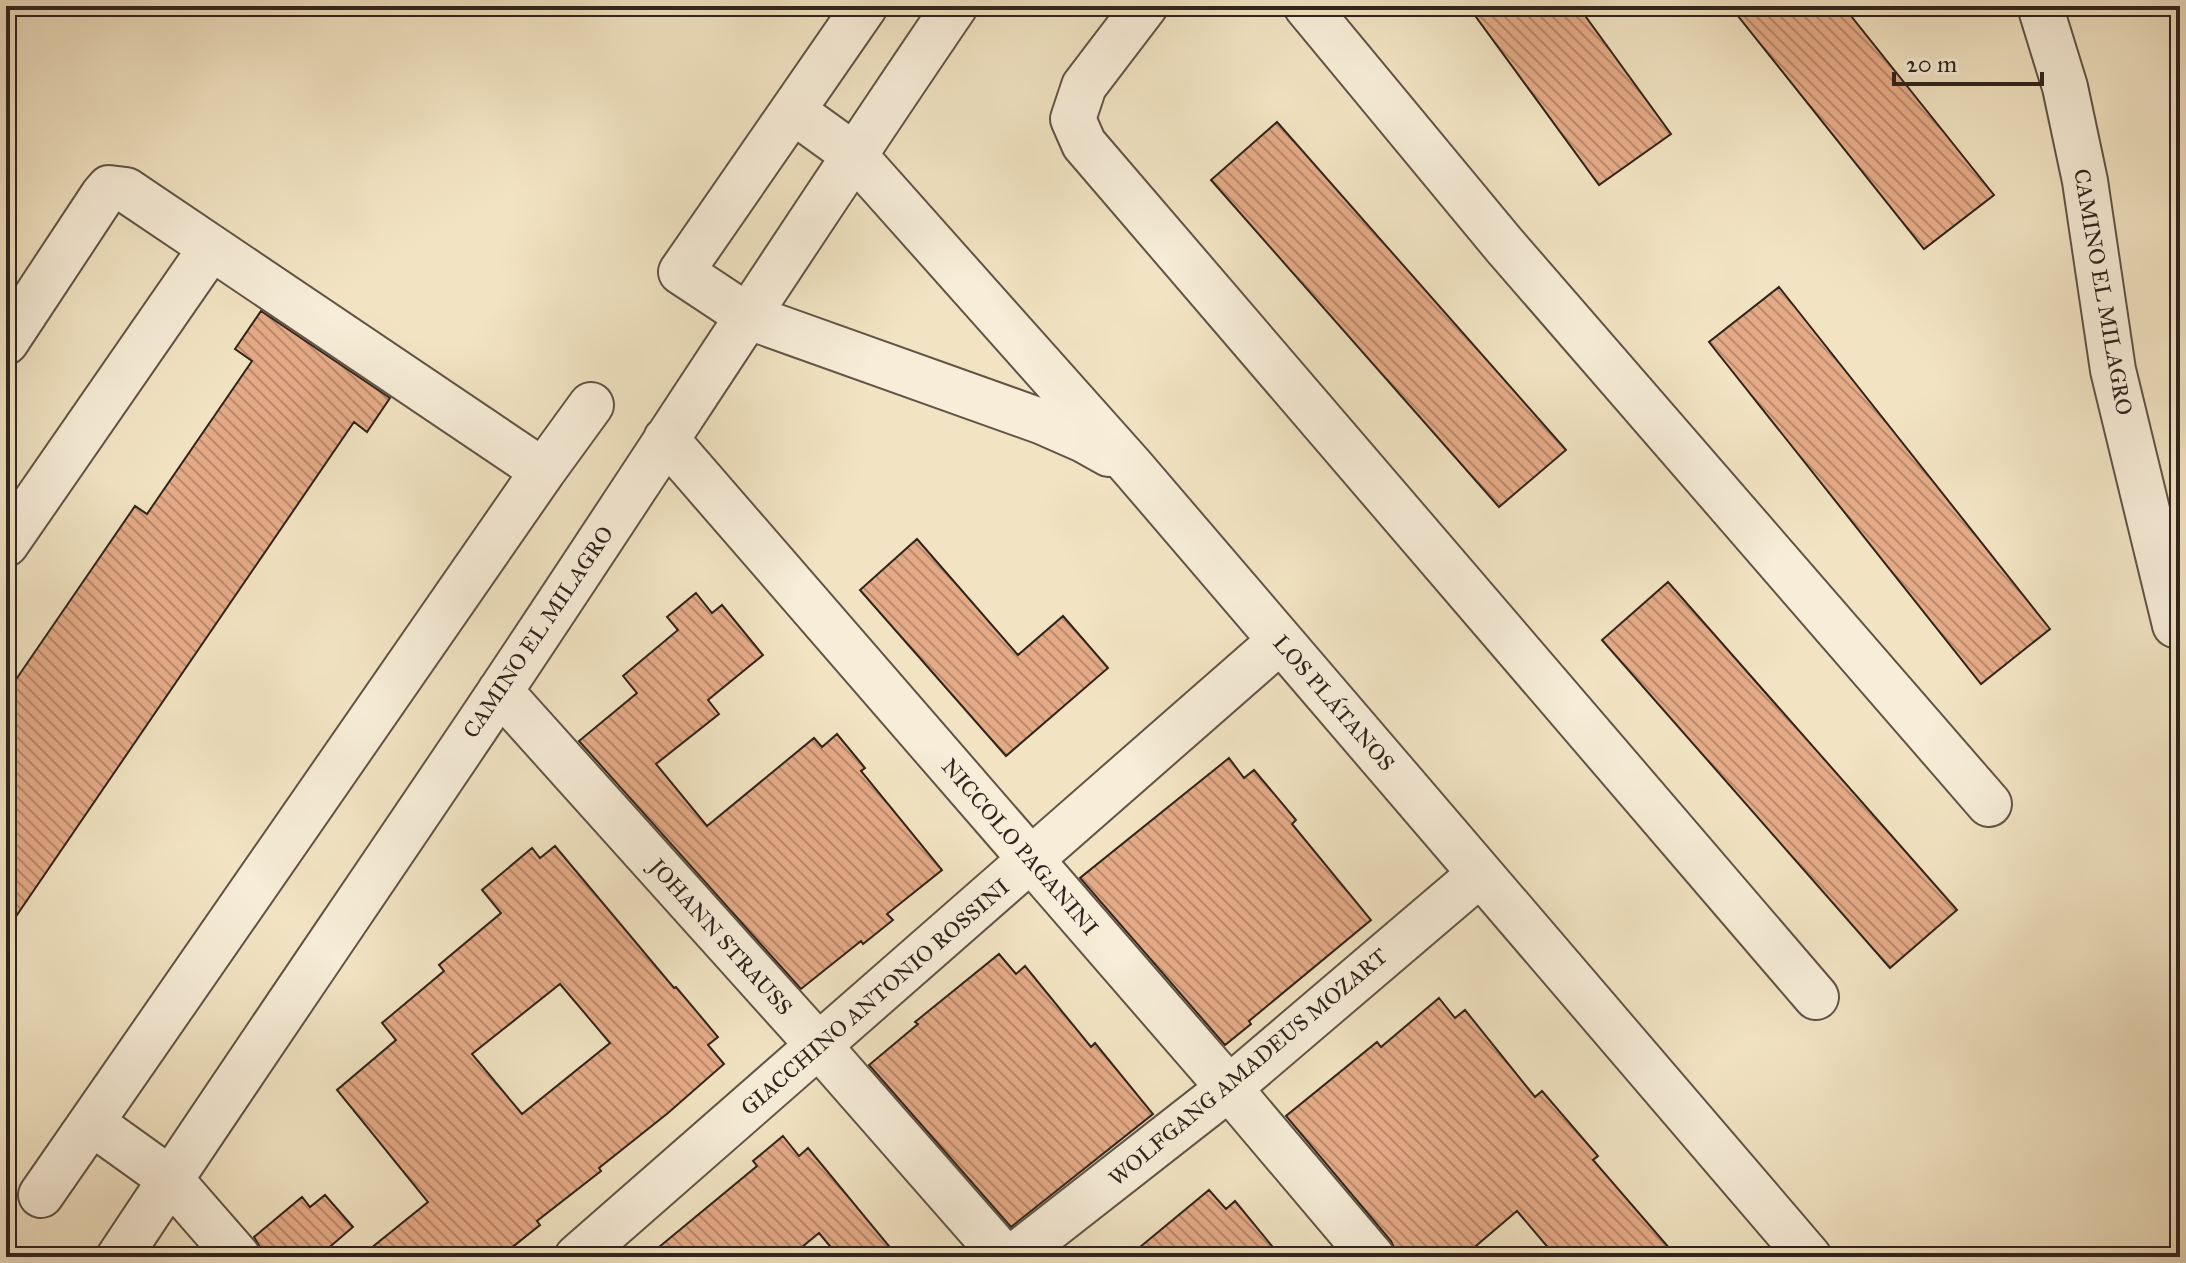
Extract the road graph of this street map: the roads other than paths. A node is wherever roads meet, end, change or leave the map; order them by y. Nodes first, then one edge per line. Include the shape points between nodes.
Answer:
1 (865, 6) edge
2 (955, 6) edge
3 (1145, 6) edge
4 (1306, 6) edge
5 (2040, 6) edge
6 (793, 111) junction
7 (854, 155) junction
8 (211, 248) junction
9 (749, 317) junction
10 (6, 342) edge
11 (591, 405) dead end
12 (666, 439) junction
13 (1132, 467) junction
14 (543, 471) junction
15 (6, 544) edge
16 (2175, 625) dead end
17 (1280, 641) junction
18 (500, 691) junction
19 (1989, 804) dead end
20 (1032, 860) junction
21 (1480, 874) junction
22 (1816, 997) dead end
23 (819, 1046) junction
24 (1229, 1088) junction
25 (92, 1123) junction
26 (170, 1179) junction
27 (41, 1195) dead end
28 (119, 1257) edge
29 (238, 1257) edge
30 (577, 1257) edge
31 (1004, 1257) edge
32 (1013, 1257) edge
33 (1372, 1257) edge
34 (1809, 1257) edge

1 - 6 street
2 - 7 street, CAMINO EL MILAGRO
3 - 22 street via 1084,86 1073,119 1084,144
4 - 19 street via 1504,245
5 - 16 street, CAMINO EL MILAGRO via 2065,87 2113,370
6 - 7 street, LOS PLÁTANOS
6 - 9 street via 681,272
7 - 9 street, CAMINO EL MILAGRO
7 - 13 street, LOS PLÁTANOS
8 - 10 street via 126,190 109,188
8 - 14 street
8 - 15 street
9 - 12 street, CAMINO EL MILAGRO
9 - 13 street via 1043,422
11 - 14 street
12 - 18 street, CAMINO EL MILAGRO
12 - 20 street, NICCOLO PAGANINI
13 - 17 street, LOS PLÁTANOS
14 - 25 street
17 - 20 street, GIACCHINO ANTONIO ROSSINI
17 - 21 street, LOS PLÁTANOS
18 - 23 street, JOHANN STRAUSS
18 - 26 street, CAMINO EL MILAGRO
20 - 23 street, GIACCHINO ANTONIO ROSSINI
20 - 24 street, NICCOLO PAGANINI
21 - 24 street, WOLFGANG AMADEUS MOZART
21 - 34 street, LOS PLÁTANOS
23 - 30 street, GIACCHINO ANTONIO ROSSINI
23 - 31 street, JOHANN STRAUSS
24 - 32 street, WOLFGANG AMADEUS MOZART
24 - 33 street, NICCOLO PAGANINI
25 - 26 street
25 - 27 street
26 - 28 street, CAMINO EL MILAGRO
26 - 29 street

